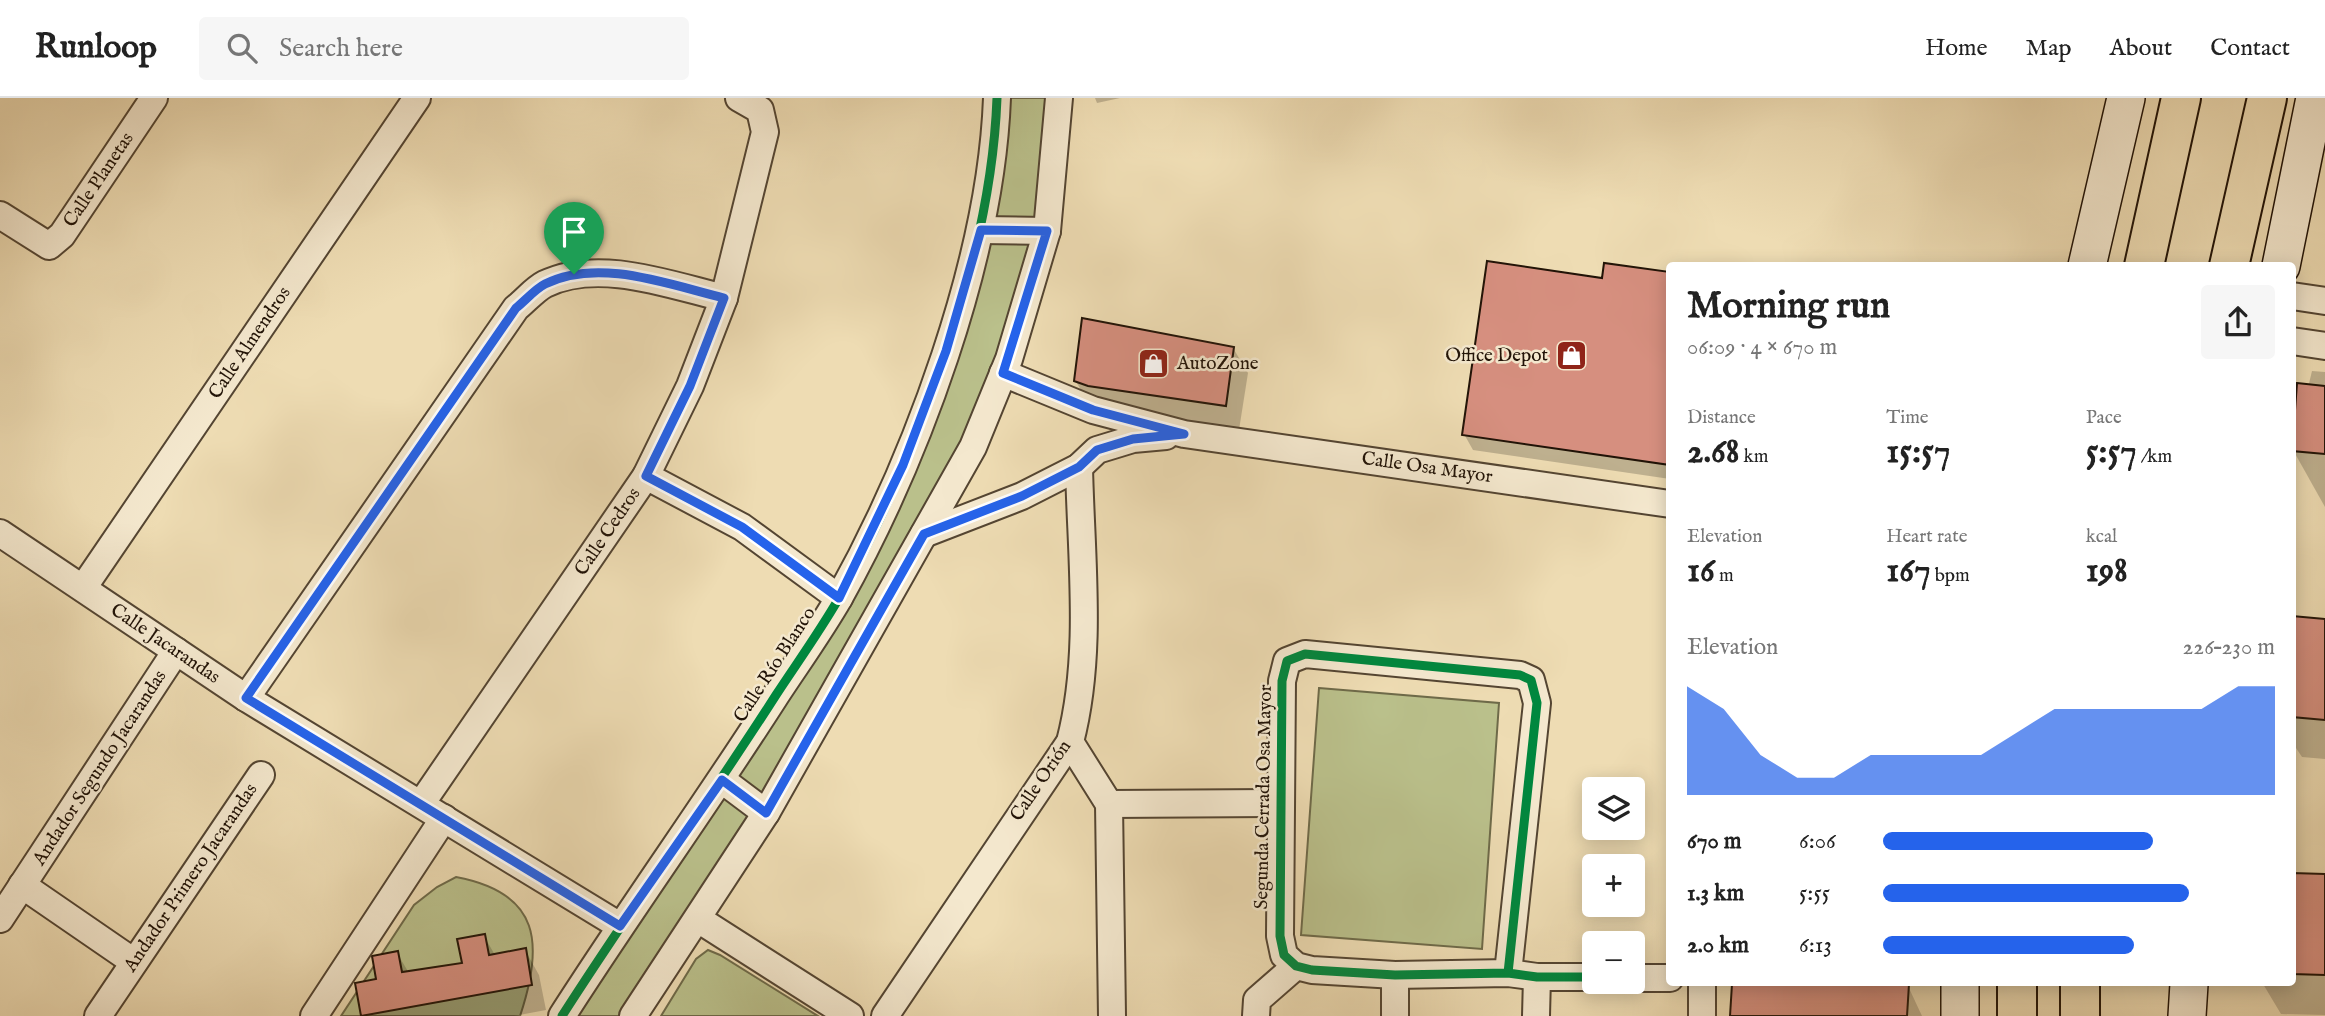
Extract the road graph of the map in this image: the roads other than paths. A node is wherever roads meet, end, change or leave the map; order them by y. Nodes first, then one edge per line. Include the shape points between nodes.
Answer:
1 (155, 98) edge
2 (417, 98) edge
3 (996, 98) edge
4 (1059, 98) edge
5 (2126, 98) edge
6 (2181, 98) edge
7 (2267, 98) edge
8 (2315, 98) edge
9 (750, 104) edge
10 (0, 215) edge
11 (981, 230) junction
12 (1047, 231) junction
13 (2088, 262) edge
14 (2145, 262) edge
15 (2230, 262) edge
16 (2282, 262) edge
17 (2296, 297) edge
18 (724, 298) junction
19 (2325, 301) edge
20 (2296, 342) edge
21 (2325, 346) edge
22 (1003, 373) junction
23 (1184, 434) junction
24 (1079, 467) junction
25 (646, 476) junction
26 (1666, 503) edge
27 (0, 533) edge
28 (924, 534) junction
29 (83, 588) junction
30 (839, 598) junction
31 (176, 651) junction
32 (246, 698) junction
33 (1070, 742) junction
34 (261, 775) dead end
35 (722, 780) junction
36 (1280, 803) junction
37 (421, 804) junction
38 (1109, 804) junction
39 (766, 813) junction
40 (444, 818) junction
41 (22, 885) junction
42 (0, 919) edge
43 (698, 919) junction
44 (620, 926) junction
45 (134, 962) junction
46 (1296, 966) junction
47 (1508, 974) junction
48 (1395, 975) junction
49 (1537, 977) junction
50 (1582, 977) edge
51 (1645, 978) edge
52 (1666, 978) edge
53 (1702, 986) edge
54 (1960, 986) edge
55 (2017, 986) edge
56 (2080, 986) edge
57 (2189, 986) edge
58 (98, 1016) edge
59 (314, 1016) edge
60 (562, 1016) edge
61 (633, 1016) edge
62 (850, 1016) edge
63 (885, 1016) edge
64 (1112, 1016) edge
65 (1256, 1016) edge
66 (1395, 1016) edge
67 (1536, 1016) edge
68 (1702, 1016) edge
69 (1960, 1016) edge
70 (2017, 1016) edge
71 (2080, 1016) edge
72 (2187, 1016) edge

1 - 10 street, Calle Planetas via 62,235 49,246
2 - 29 street, Calle Almendros
3 - 11 street, Calle Río Blanco
4 - 12 street
5 - 13 street
6 - 14 main road
7 - 15 main road
8 - 16 street
9 - 18 street, Calle Cedros via 765,132
11 - 12 street
11 - 30 street, Calle Río Blanco via 946,351 903,465
12 - 22 street
17 - 19 street
18 - 25 street, Calle Cedros via 690,386
18 - 32 street via 640,278 574,274 544,285 516,308
20 - 21 street
22 - 23 street, Calle Osa Mayor via 1093,410
22 - 28 street via 973,447
23 - 24 street, Calle Osa Mayor via 1097,450
23 - 26 street, Calle Osa Mayor
24 - 28 street, Calle Osa Mayor via 1022,496
24 - 33 street, Calle Orión via 1083,670
25 - 30 street via 742,527
25 - 37 street, Calle Cedros
27 - 29 street, Calle Jacarandas
28 - 39 street
29 - 31 street, Calle Jacarandas
30 - 35 street, Calle Río Blanco
31 - 32 street, Calle Jacarandas
31 - 41 street, Andador Segundo Jacarandas
32 - 37 street, Calle Jacarandas
33 - 38 street
33 - 63 street, Calle Orión
34 - 45 street, Andador Primero Jacarandas
35 - 39 street
35 - 44 street, Calle Río Blanco
36 - 38 street, Segunda Cerrada Osa Mayor
36 - 46 street, Segunda Cerrada Osa Mayor via 1279,936 1284,955
36 - 47 street, Segunda Cerrada Osa Mayor via 1282,681 1287,661 1305,654 1520,675 1531,680 1537,703
37 - 40 street, Calle Jacarandas
38 - 64 street
39 - 43 street
40 - 44 street, Calle Jacarandas
40 - 59 street
41 - 42 street, Andador Segundo Jacarandas
41 - 45 street
43 - 61 street
43 - 62 street
44 - 60 street, Calle Río Blanco
45 - 58 street, Andador Primero Jacarandas
46 - 48 street
46 - 65 street via 1257,1000
47 - 48 street
47 - 49 street
48 - 66 street
49 - 50 street
49 - 67 street
51 - 52 street
53 - 68 street
54 - 69 street
55 - 70 main road
56 - 71 main road
57 - 72 street

